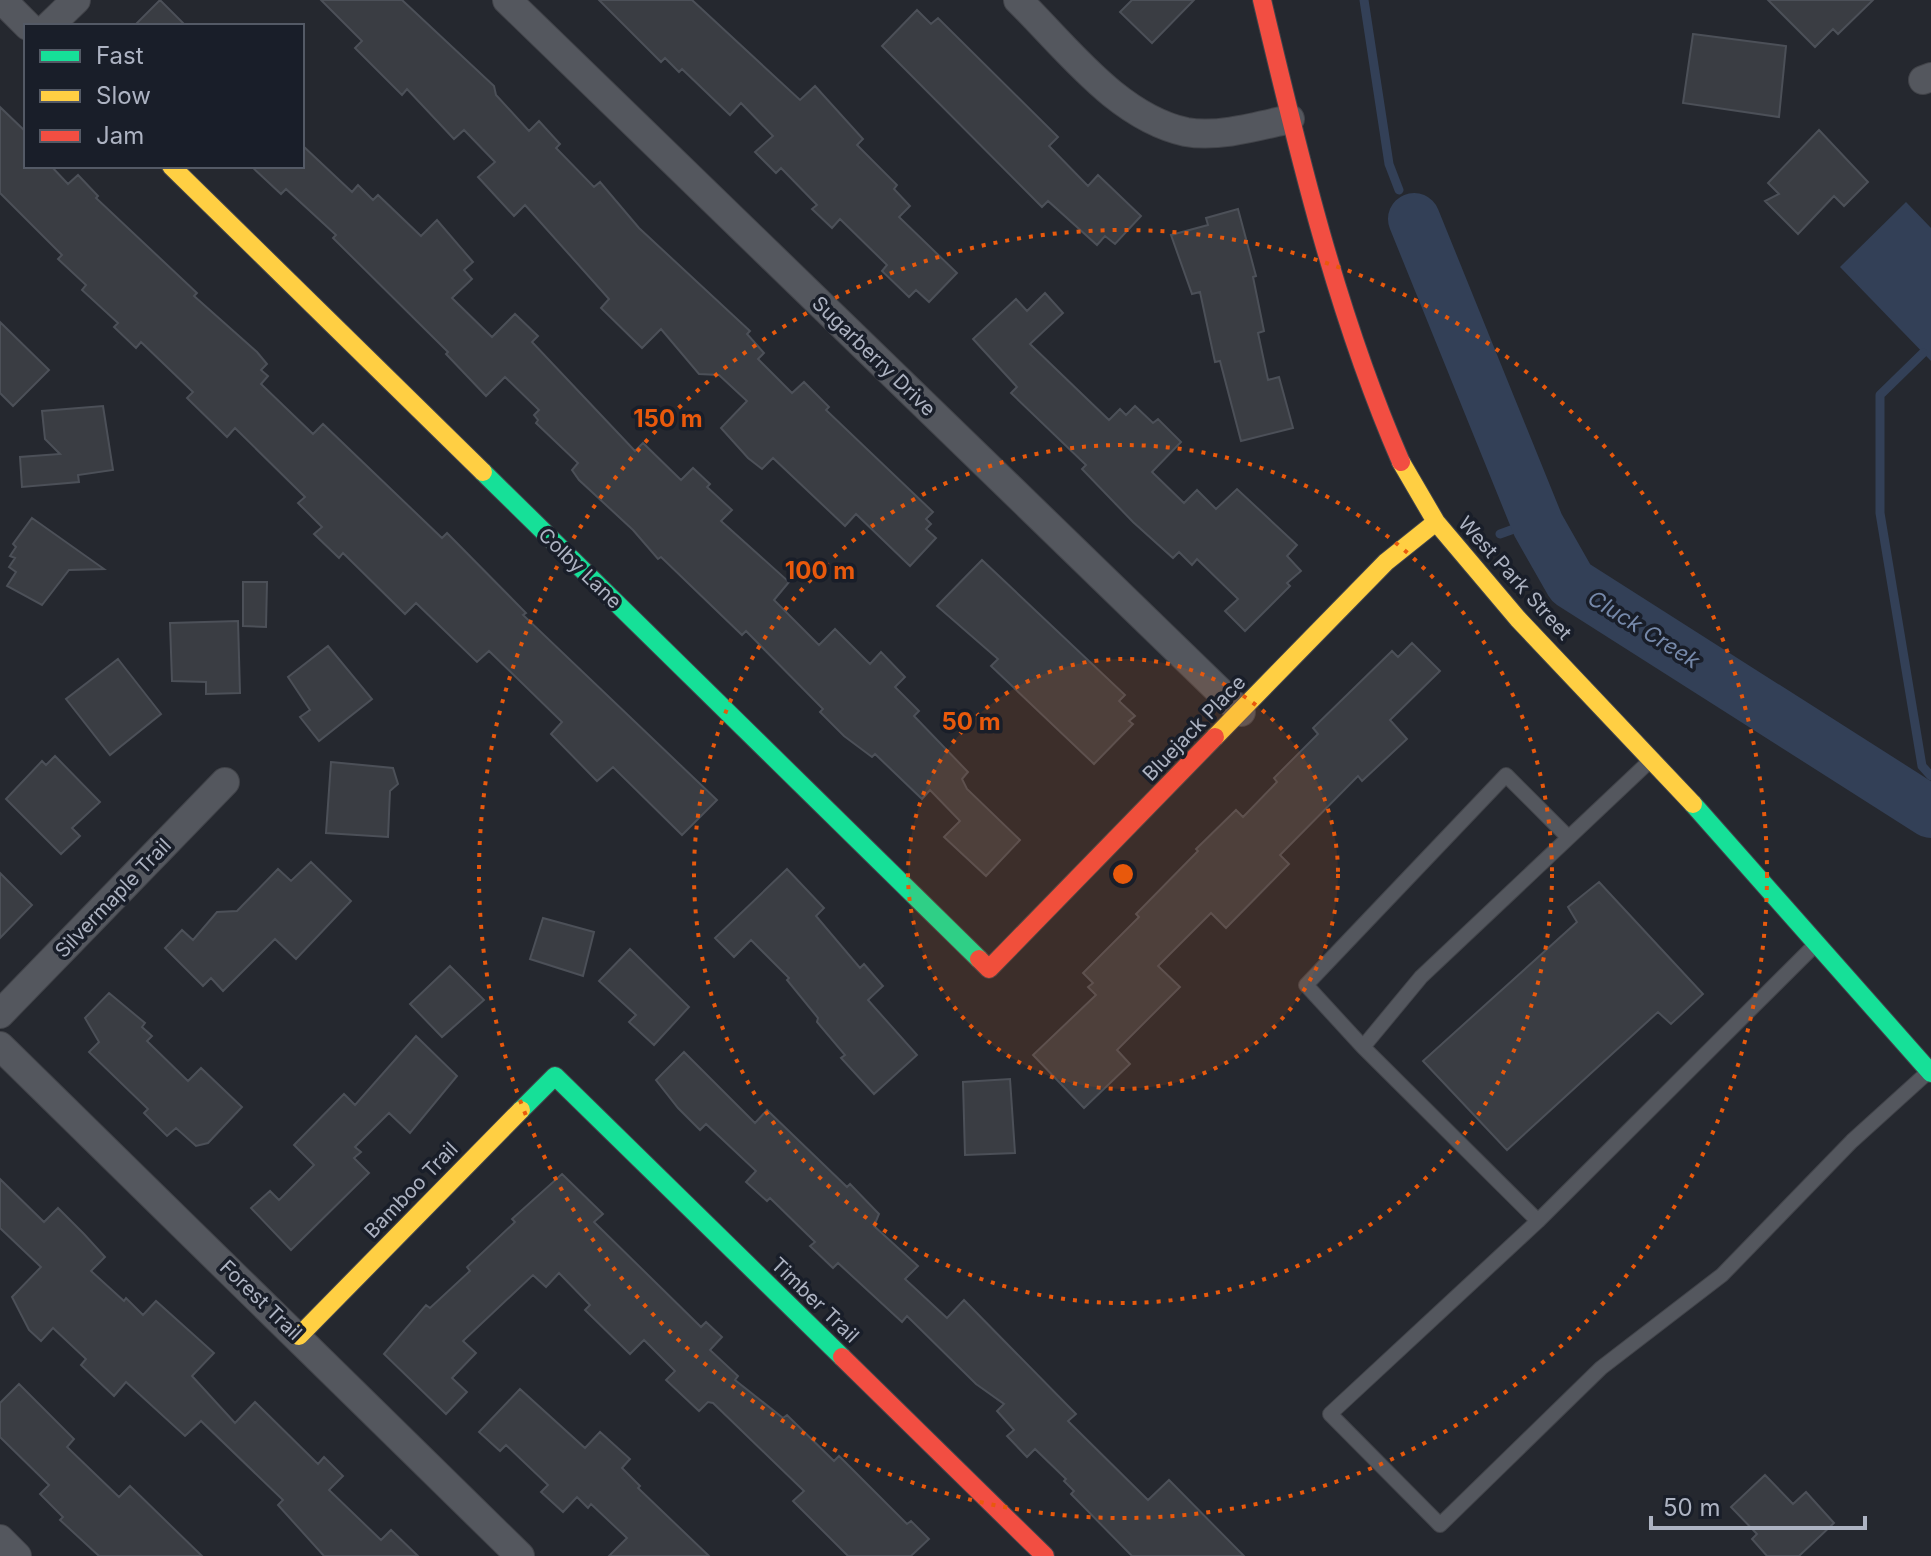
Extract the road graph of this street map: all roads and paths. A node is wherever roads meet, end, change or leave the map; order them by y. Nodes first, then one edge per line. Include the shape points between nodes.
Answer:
1 (2, 0) edge
2 (76, 0) edge
3 (507, 0) edge
4 (1018, 0) edge
5 (1262, 0) edge
6 (26, 24) edge
7 (51, 24) edge
8 (1290, 119) junction
9 (173, 168) edge
10 (1436, 522) junction
11 (1241, 712) junction
12 (1653, 759) junction
13 (225, 782) dead end
14 (1567, 836) junction
15 (1815, 945) junction
16 (989, 969) joint
17 (0, 1014) edge
18 (0, 1046) edge
19 (1363, 1047) junction
20 (1930, 1072) edge
21 (555, 1076) joint
22 (1538, 1221) junction
23 (299, 1336) junction
24 (0, 1539) edge
25 (17, 1556) edge
26 (520, 1556) edge
27 (1045, 1556) edge

1 - 6 street
2 - 7 street
3 - 11 street, Sugarberry Drive
4 - 8 street via 1121,101 1155,120 1188,132 1246,129
5 - 8 street, West Park Street
8 - 10 street, West Park Street via 1368,386 1407,474
9 - 16 street, Colby Lane
10 - 11 street, Bluejack Place via 1386,562
10 - 12 street, West Park Street via 1518,619
11 - 16 street, Bluejack Place
12 - 14 lane
12 - 15 street, West Park Street
13 - 17 street, Silvermaple Trail
14 - 19 lane via 1421,977
14 - 19 lane via 1506,775 1306,985
15 - 20 street, West Park Street
15 - 22 lane
18 - 23 street, Forest Trail
19 - 22 lane
20 - 22 lane via 1852,1141 1722,1275 1601,1368 1440,1525 1330,1414
21 - 23 street, Bamboo Trail
21 - 27 street, Timber Trail
23 - 26 street, Forest Trail
24 - 25 street

